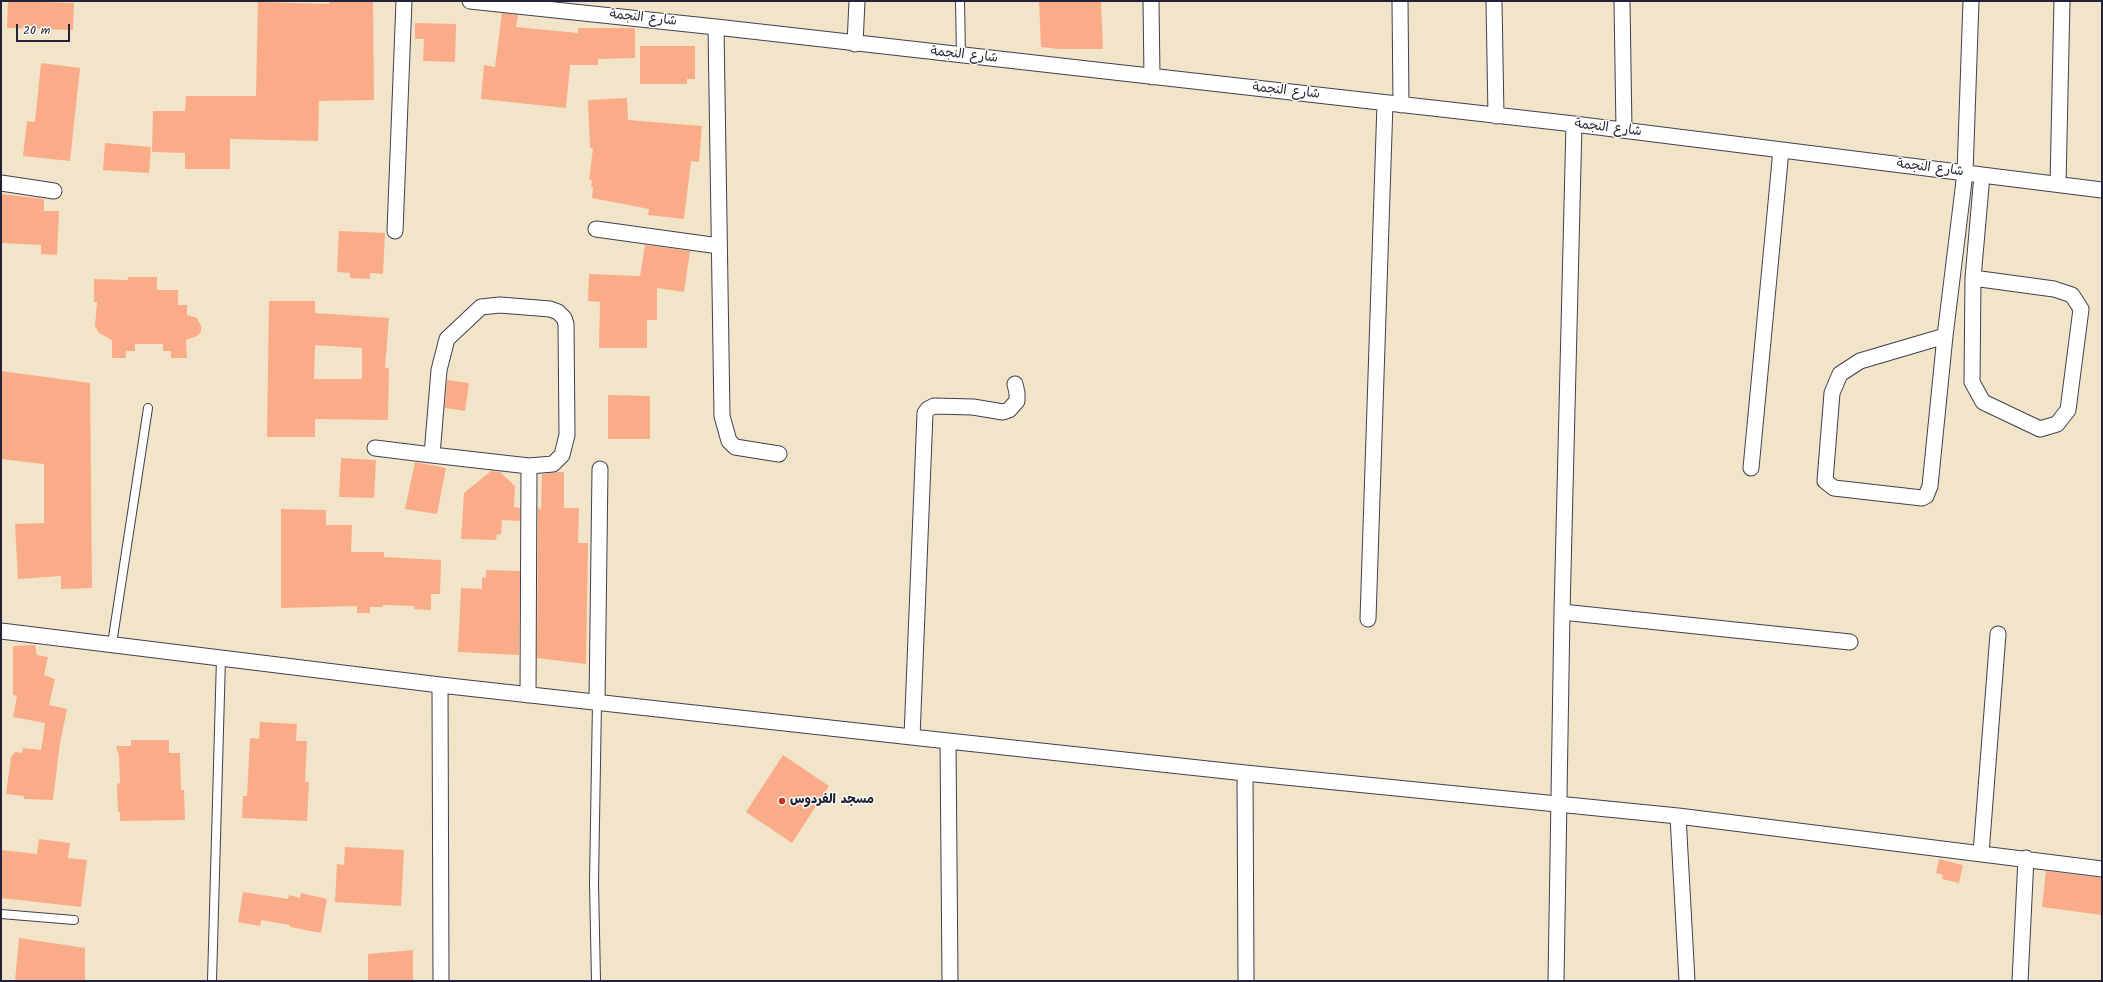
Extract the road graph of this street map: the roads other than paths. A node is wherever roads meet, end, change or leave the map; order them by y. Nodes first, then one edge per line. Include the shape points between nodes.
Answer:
1 (404, 1) edge
2 (857, 1) edge
3 (960, 1) edge
4 (1151, 1) edge
5 (1400, 1) edge
6 (1494, 1) edge
7 (1622, 1) edge
8 (1971, 1) edge
9 (2062, 1) edge
10 (479, 2) edge
11 (716, 27) junction
12 (855, 44) junction
13 (961, 56) junction
14 (1152, 77) junction
15 (1385, 103) junction
16 (1401, 105) junction
17 (1496, 116) junction
18 (1574, 124) junction
19 (1624, 130) junction
20 (1781, 150) junction
21 (1965, 173) junction
22 (1982, 175) junction
23 (1, 183) edge
24 (2058, 184) junction
25 (2102, 190) edge
26 (54, 191) dead end
27 (596, 229) dead end
28 (395, 231) dead end
29 (719, 246) junction
30 (1973, 278) junction
31 (1945, 336) junction
32 (1015, 384) dead end
33 (148, 408) dead end
34 (375, 448) dead end
35 (779, 454) dead end
36 (432, 455) junction
37 (529, 466) junction
38 (1751, 468) dead end
39 (600, 469) dead end
40 (1562, 612) junction
41 (1368, 619) dead end
42 (1, 631) edge
43 (1998, 634) dead end
44 (1850, 642) dead end
45 (112, 644) junction
46 (221, 658) junction
47 (440, 685) junction
48 (528, 695) junction
49 (597, 702) junction
50 (912, 736) junction
51 (948, 741) junction
52 (1245, 773) junction
53 (1559, 804) junction
54 (1678, 816) junction
55 (1981, 853) junction
56 (2026, 858) junction
57 (2102, 869) edge
58 (1, 914) edge
59 (74, 920) dead end
60 (212, 981) edge
61 (441, 981) edge
62 (596, 981) edge
63 (950, 981) edge
64 (1246, 981) edge
65 (1556, 981) edge
66 (1687, 981) edge
67 (2020, 981) edge

1 - 28 street
2 - 12 street
3 - 13 lane
4 - 14 street
5 - 16 street
6 - 17 street
7 - 19 street
8 - 21 street
9 - 24 street
10 - 11 street, شارع النجمة
11 - 12 street, شارع النجمة
11 - 29 street
12 - 13 street, شارع النجمة
13 - 14 street, شارع النجمة
14 - 15 street, شارع النجمة
15 - 16 street, شارع النجمة
15 - 41 street
16 - 17 street, شارع النجمة
17 - 18 street, شارع النجمة
18 - 19 street, شارع النجمة
18 - 40 street
19 - 20 street, شارع النجمة
20 - 21 street, شارع النجمة
20 - 38 street
21 - 22 street, شارع النجمة
21 - 31 street
22 - 24 street, شارع النجمة
22 - 30 street
23 - 26 street
24 - 25 street, شارع النجمة
27 - 29 street
29 - 35 street via 722,416 725,430 729,441 736,446
30 - 30 street via 1972,382 1983,402 2040,429 2057,424 2068,410 2080,309 2072,295 2054,289
31 - 31 street via 1860,361 1840,374 1832,393 1826,481 1834,488 1922,498 1926,496 1930,486
32 - 50 street via 1017,401 1009,410 1003,412 934,406 928,408 926,413
33 - 45 lane
34 - 36 street
36 - 37 street
36 - 37 street via 440,370 446,339 481,307 500,305 550,309 558,312 566,324 567,435 562,455 553,464
37 - 48 street
39 - 49 street
40 - 44 street
40 - 53 street
42 - 45 street
43 - 55 street
45 - 46 street
46 - 47 street
46 - 60 lane
47 - 48 street
47 - 61 street
48 - 49 street
49 - 50 street
49 - 62 lane via 594,883
50 - 51 street
51 - 52 street
51 - 63 street
52 - 53 street
52 - 64 street
53 - 54 street
53 - 65 street
54 - 55 street
54 - 66 street
55 - 56 street
56 - 57 street
56 - 67 street
58 - 59 lane

